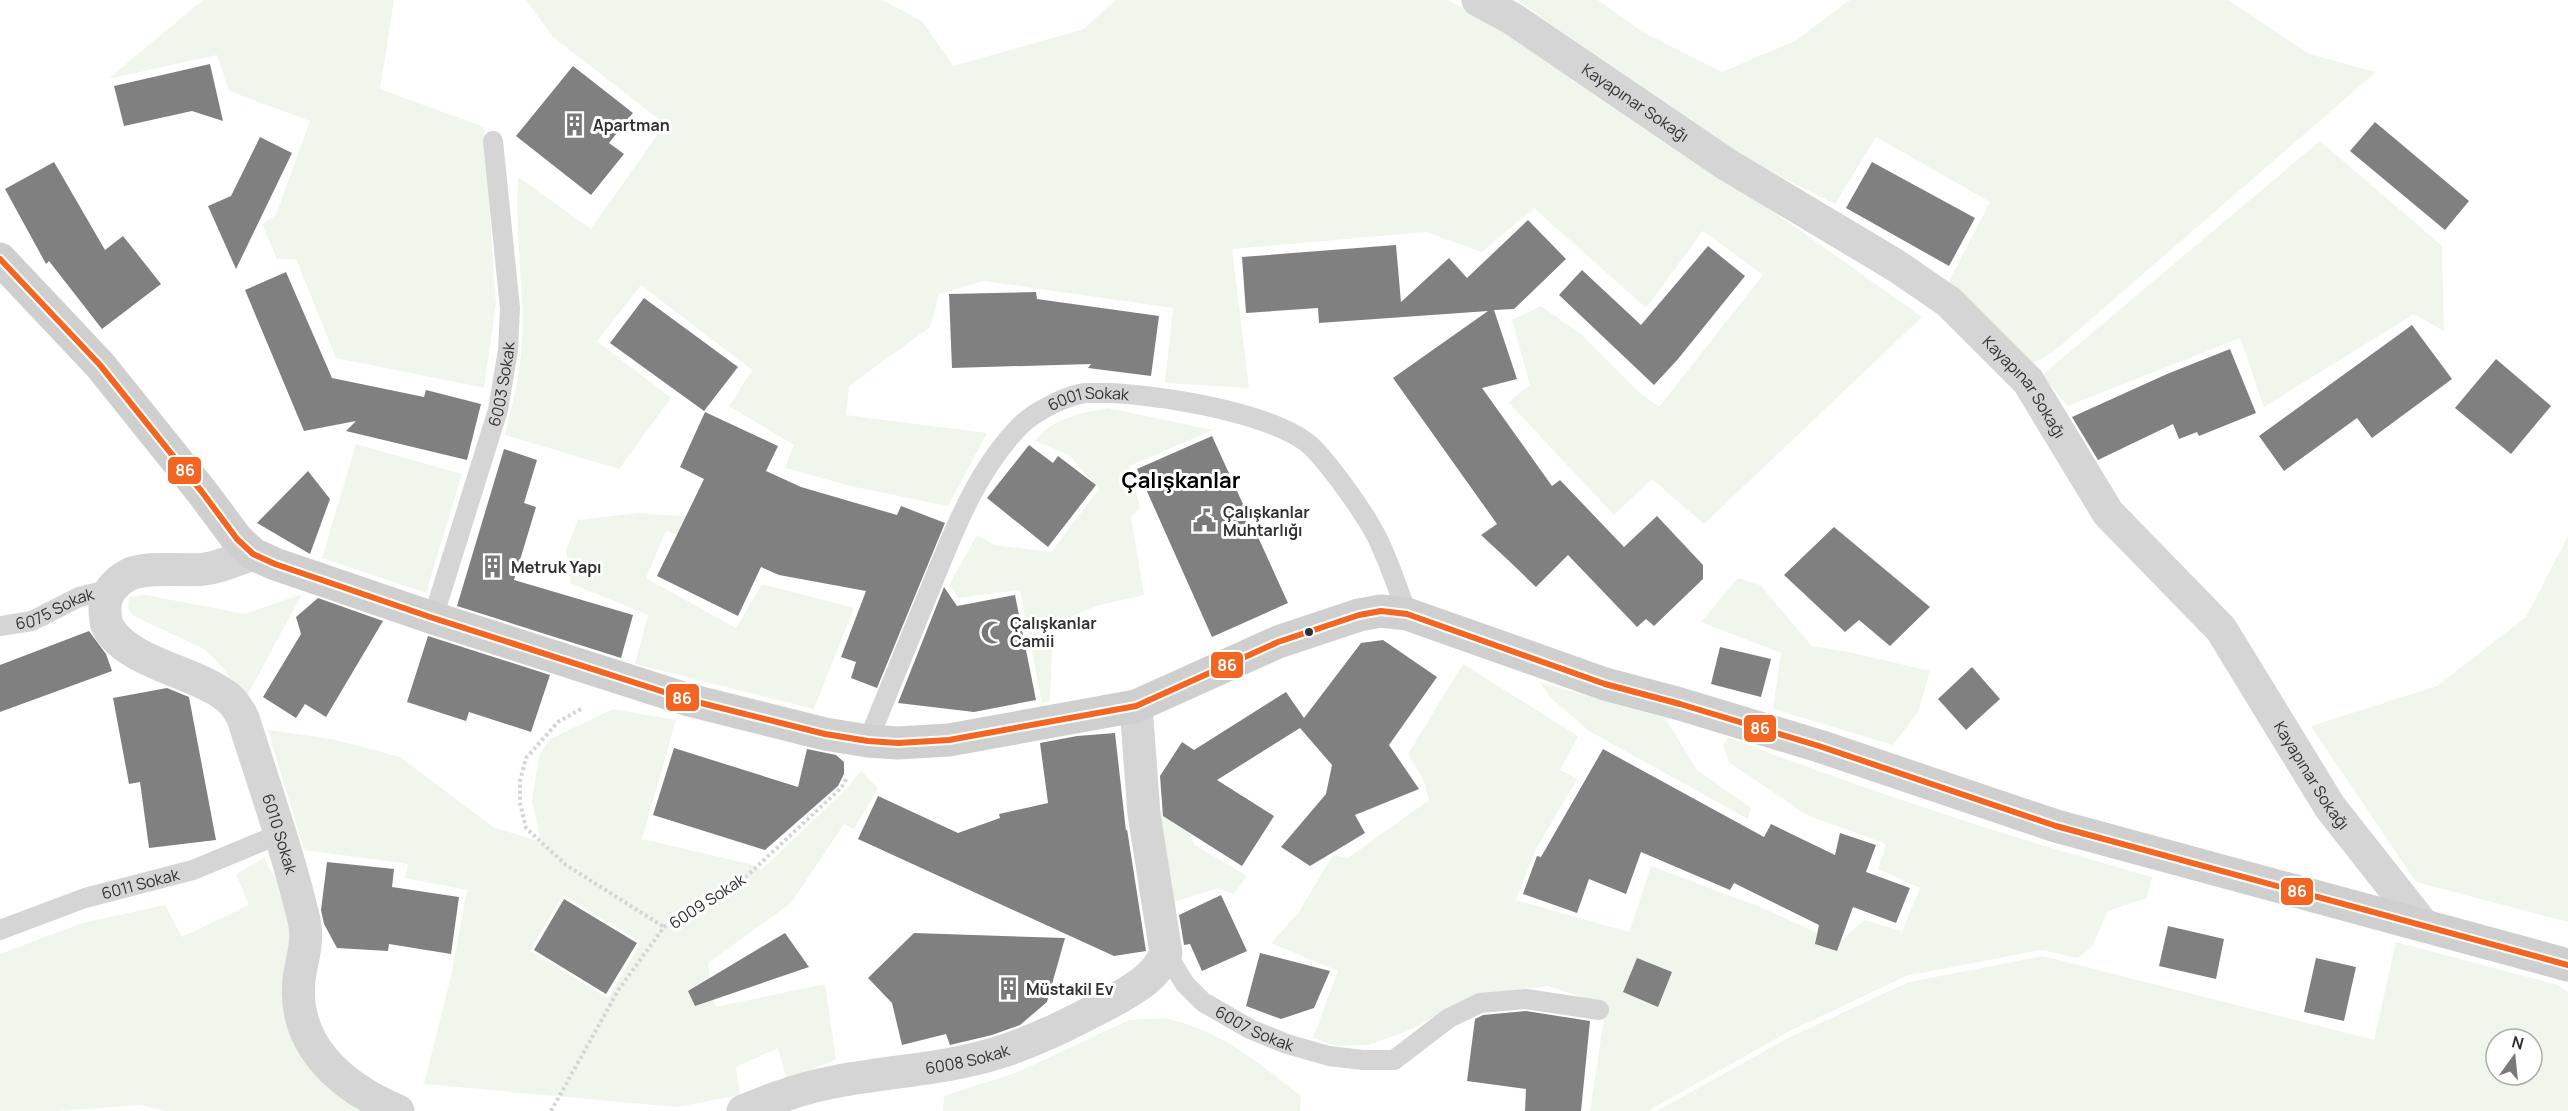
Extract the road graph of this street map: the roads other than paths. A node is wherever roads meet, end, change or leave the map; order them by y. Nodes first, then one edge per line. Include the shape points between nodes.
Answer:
1 (1478, 0) edge
2 (493, 141) dead end
3 (0, 259) edge
4 (253, 554) junction
5 (111, 589) junction
6 (1407, 614) junction
7 (434, 618) junction
8 (0, 626) edge
9 (1136, 706) junction
10 (868, 741) junction
11 (280, 834) junction
12 (2423, 926) junction
13 (0, 930) edge
14 (1166, 953) junction
15 (2568, 965) edge
16 (1599, 1010) dead end
17 (398, 1111) edge
18 (743, 1111) edge

1 - 12 street, Kayapınar Sokağı via 1513,19 1726,164 1895,265 1949,302 2028,381 2108,513 2221,629 2330,807
2 - 7 lane, 6003 Sokak via 510,308 508,350 498,410
3 - 4 street via 100,365
4 - 5 street via 205,569 128,575
4 - 7 street
5 - 8 lane, 6075 Sokak via 79,597 32,621
5 - 11 street, 6010 Sokak via 105,604 106,624 115,639 167,669 223,693 235,704
6 - 9 street via 1381,611 1359,615 1278,642
6 - 10 lane, 6001 Sokak via 1381,544 1314,448 1281,428 1231,410 1083,393 1050,405 1022,424 975,488 953,532
6 - 12 street via 1605,684 1819,746 2056,826
7 - 10 street via 689,700
9 - 10 street via 949,740
9 - 14 street, 6007 Sokak via 1144,814
11 - 13 lane, 6011 Sokak via 193,870 85,898
11 - 17 street, 6010 Sokak via 305,924 306,950 299,978 298,1007 308,1036 323,1060 343,1080
12 - 15 street
14 - 16 lane, 6007 Sokak via 1185,984 1203,1002 1250,1029 1329,1056 1394,1060 1449,1018 1480,1003 1526,999
14 - 18 street, 6008 Sokak via 1151,976 1126,993 1077,1020 997,1053 836,1081

